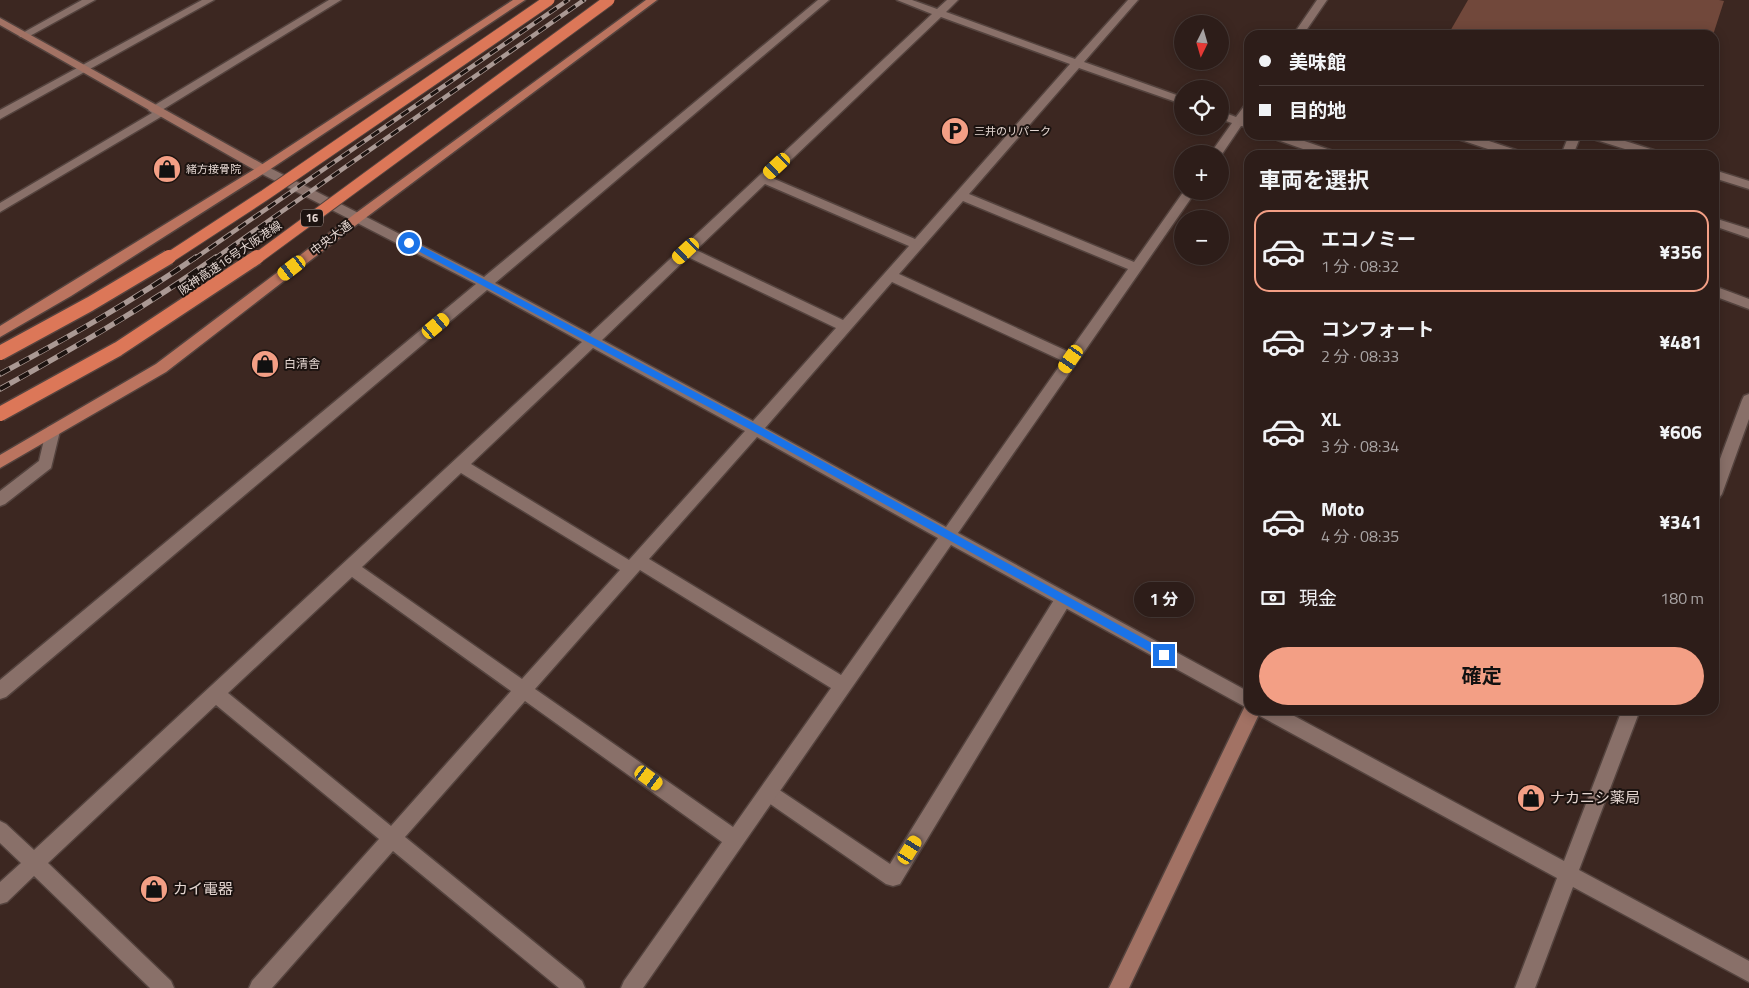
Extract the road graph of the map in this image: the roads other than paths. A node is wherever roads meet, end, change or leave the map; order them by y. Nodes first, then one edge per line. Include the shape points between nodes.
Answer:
1 (90, 0) edge
2 (209, 0) edge
3 (336, 0) edge
4 (520, 0) edge
5 (549, 0) edge
6 (609, 0) edge
7 (652, 0) edge
8 (824, 0) edge
9 (902, 0) edge
10 (953, 0) edge
11 (1133, 0) edge
12 (1322, 0) edge
13 (939, 14) junction
14 (0, 21) edge
15 (1301, 30) edge
16 (24, 34) junction
17 (1077, 63) junction
18 (85, 69) junction
19 (1174, 98) edge
20 (157, 111) junction
21 (0, 115) edge
22 (1229, 118) edge
23 (1244, 123) edge
24 (1290, 140) edge
25 (1474, 140) edge
26 (1610, 140) edge
27 (1224, 145) edge
28 (1318, 150) edge
29 (1503, 150) edge
30 (1640, 150) edge
31 (262, 169) junction
32 (1719, 176) edge
33 (763, 179) junction
34 (1749, 185) edge
35 (962, 196) junction
36 (1184, 200) edge
37 (0, 208) edge
38 (360, 216) junction
39 (1719, 224) edge
40 (1749, 234) edge
41 (918, 245) junction
42 (686, 251) junction
43 (1137, 268) junction
44 (891, 276) junction
45 (486, 284) junction
46 (1719, 293) edge
47 (1749, 304) edge
48 (845, 327) junction
49 (0, 332) edge
50 (591, 340) junction
51 (0, 353) edge
52 (1071, 359) junction
53 (1749, 400) edge
54 (0, 414) edge
55 (756, 429) junction
56 (53, 431) junction
57 (0, 462) edge
58 (460, 465) junction
59 (1719, 481) edge
60 (0, 500) edge
61 (948, 536) junction
62 (635, 565) junction
63 (351, 568) junction
64 (1063, 600) junction
65 (843, 686) junction
66 (524, 689) junction
67 (0, 691) edge
68 (216, 694) junction
69 (1244, 698) edge
70 (1250, 715) edge
71 (1275, 715) edge
72 (1629, 715) edge
73 (768, 792) junction
74 (0, 830) edge
75 (392, 838) junction
76 (735, 840) junction
77 (34, 863) junction
78 (1569, 874) junction
79 (0, 895) edge
80 (1749, 972) edge
81 (164, 988) edge
82 (259, 988) edge
83 (575, 988) edge
84 (632, 988) edge
85 (1119, 988) edge
86 (1525, 988) edge

1 - 16 street
2 - 18 street
3 - 20 street
4 - 31 main road
5 - 51 highway, bridge via 278,187 182,249
6 - 54 highway, 阪神高速16号大阪港線 / 16, bridge via 258,258 118,349
7 - 38 main road, 中央大通
8 - 45 street
9 - 13 street
10 - 13 street
11 - 17 street
12 - 15 street
13 - 17 street
13 - 33 street
14 - 16 street
16 - 18 street
17 - 19 street
17 - 35 street
18 - 20 street
18 - 21 street
20 - 31 street
20 - 37 street
22 - 23 street
23 - 27 street
24 - 28 street
25 - 29 street
26 - 30 street
31 - 38 street
31 - 49 main road via 116,263
32 - 34 street
33 - 41 street
33 - 42 street
35 - 41 street
35 - 43 street
36 - 43 street
38 - 45 street
38 - 56 main road, 中央大通 via 161,368
39 - 40 street
41 - 44 street
42 - 48 street
42 - 50 street
43 - 52 street
44 - 48 street
44 - 52 street
45 - 50 street
45 - 67 street
46 - 47 street
48 - 55 street
50 - 55 street
50 - 58 street
52 - 61 street
53 - 59 street
55 - 61 street
55 - 62 street
56 - 57 main road, 中央大通
56 - 60 street via 46,464
58 - 62 street
58 - 63 street
61 - 64 street
61 - 65 street
62 - 65 street
62 - 66 street
63 - 66 street
63 - 68 street
64 - 69 street
64 - 73 street via 893,877
65 - 73 street
66 - 75 street
66 - 76 street
68 - 75 street
68 - 77 street
70 - 85 street
71 - 78 street
72 - 78 street
73 - 76 street
74 - 77 street
75 - 82 street
75 - 83 street
76 - 84 street
77 - 79 street
77 - 81 street
78 - 80 street
78 - 86 street

